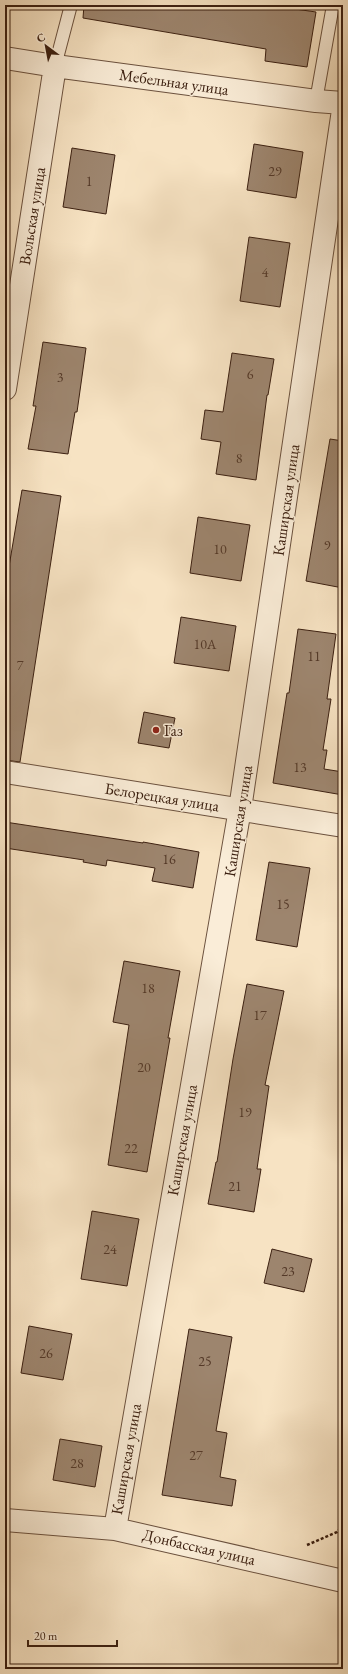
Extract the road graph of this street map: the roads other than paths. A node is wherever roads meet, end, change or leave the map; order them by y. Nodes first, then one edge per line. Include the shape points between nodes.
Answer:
1 (71, 5) edge
2 (334, 5) edge
3 (5, 58) edge
4 (55, 66) junction
5 (316, 101) junction
6 (343, 103) edge
7 (343, 110) edge
8 (5, 389) edge
9 (5, 772) edge
10 (240, 809) junction
11 (343, 826) edge
12 (5, 1520) edge
13 (115, 1528) junction
14 (343, 1581) edge

1 - 4 lane
2 - 5 lane
3 - 4 street, Мебельная улица
4 - 5 street, Мебельная улица
4 - 8 street, Вольская улица
5 - 6 street, Мебельная улица
7 - 10 street, Каширская улица
9 - 10 street, Белорецкая улица
10 - 11 street, Белорецкая улица
10 - 13 street, Каширская улица
12 - 13 street, Донбасская улица
13 - 14 street, Донбасская улица

